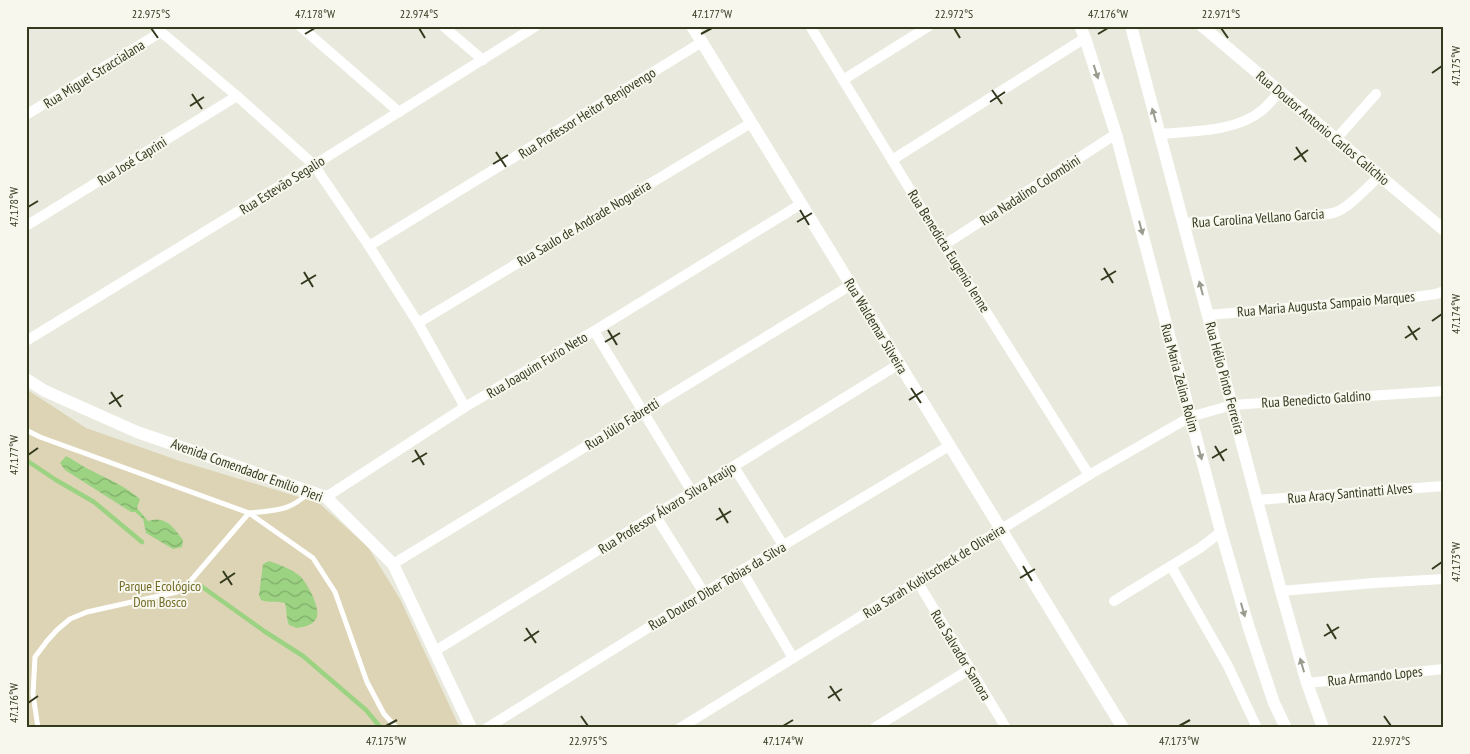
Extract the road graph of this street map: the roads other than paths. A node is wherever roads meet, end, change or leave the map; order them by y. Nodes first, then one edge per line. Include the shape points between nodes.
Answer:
1 (300, 26) edge
2 (443, 26) edge
3 (536, 26) edge
4 (692, 26) edge
5 (810, 26) edge
6 (929, 26) edge
7 (1080, 26) edge
8 (1142, 26) edge
9 (1202, 26) edge
10 (158, 29) edge
11 (1132, 32) edge
12 (1086, 38) junction
13 (702, 42) junction
14 (483, 60) junction
15 (842, 80) junction
16 (1280, 91) junction
17 (1376, 94) dead end
18 (237, 96) junction
19 (399, 112) junction
20 (26, 115) edge
21 (751, 123) junction
22 (1116, 134) junction
23 (1159, 134) junction
24 (1337, 138) junction
25 (892, 160) junction
26 (314, 165) junction
27 (1380, 176) junction
28 (801, 204) junction
29 (1183, 223) junction
30 (26, 226) edge
31 (1444, 230) edge
32 (944, 245) junction
33 (369, 246) junction
34 (851, 285) junction
35 (1444, 291) edge
36 (1208, 315) junction
37 (418, 323) junction
38 (594, 331) junction
39 (26, 341) edge
40 (899, 364) junction
41 (26, 379) edge
42 (1444, 391) edge
43 (1232, 405) junction
44 (465, 407) junction
45 (643, 410) junction
46 (1190, 417) junction
47 (26, 430) edge
48 (949, 446) junction
49 (734, 467) junction
50 (1089, 474) junction
51 (1444, 486) edge
52 (310, 491) junction
53 (692, 492) junction
54 (326, 497) junction
55 (1257, 500) junction
56 (249, 513) junction
57 (655, 515) junction
58 (1001, 530) junction
59 (1221, 532) junction
60 (783, 546) junction
61 (393, 564) junction
62 (1171, 566) junction
63 (742, 571) junction
64 (1444, 579) edge
65 (917, 581) junction
66 (1281, 591) junction
67 (704, 594) junction
68 (1114, 602) dead end
69 (436, 651) junction
70 (793, 658) junction
71 (970, 669) junction
72 (1444, 669) edge
73 (1307, 683) junction
74 (38, 728) edge
75 (397, 728) edge
76 (471, 728) edge
77 (487, 728) edge
78 (680, 728) edge
79 (874, 728) edge
80 (1006, 728) edge
81 (1123, 728) edge
82 (1258, 728) edge
83 (1286, 728) edge
84 (1323, 728) edge

1 - 19 street
2 - 14 street
3 - 14 street, Rua Estevão Segalio
4 - 13 street, Rua Waldemar Silveira
5 - 15 street, Rua Benedicta Eugenio Ienne
6 - 15 street
7 - 12 street, Rua Maria Zelina Rolim
8 - 11 street
9 - 16 street, Rua Doutor Antonio Carlos Calichio
10 - 18 street
10 - 20 street, Rua Miguel Straccialana
23 -> 11 street, Rua Hélio Pinto Ferreira
12 -> 22 street, Rua Maria Zelina Rolim
12 - 25 street
13 - 21 street, Rua Waldemar Silveira
13 - 33 street, Rua Professor Heitor Benjovengo
14 - 19 street, Rua Estevão Segalio
15 - 25 street, Rua Benedicta Eugenio Ienne
16 - 23 street via 1262,111 1239,123
16 - 24 street, Rua Doutor Antonio Carlos Calichio
17 - 24 street
18 - 26 street
18 - 30 street, Rua José Caprini
19 - 26 street, Rua Estevão Segalio
21 - 28 street, Rua Waldemar Silveira
21 - 37 street, Rua Saulo de Andrade Nogueira
22 - 32 street, Rua Nadalino Colombini
22 -> 46 street, Rua Maria Zelina Rolim
23 - 29 street, Rua Hélio Pinto Ferreira
24 - 27 street, Rua Doutor Antonio Carlos Calichio
25 - 32 street, Rua Benedicta Eugenio Ienne
26 - 33 street
26 - 39 street, Rua Estevão Segalio
27 - 29 street, Rua Carolina Vellano Garcia via 1337,212
27 - 31 street, Rua Doutor Antonio Carlos Calichio
28 - 34 street, Rua Waldemar Silveira
28 - 38 street, Rua Joaquim Furio Neto
36 -> 29 street, Rua Hélio Pinto Ferreira
32 - 50 street, Rua Benedicta Eugenio Ienne
33 - 37 street
34 - 40 street, Rua Waldemar Silveira
34 - 45 street, Rua Júlio Fabretti
35 - 36 street, Rua Maria Augusta Sampaio Marques via 1415,297
36 - 43 street, Rua Hélio Pinto Ferreira
37 - 44 street
38 - 44 street, Rua Joaquim Furio Neto
38 - 45 street
40 - 48 street, Rua Waldemar Silveira
40 - 49 street, Rua Professor Álvaro Silva Araújo
41 - 52 street, Avenida Comendador Emílio Pieri via 45,391 137,432
42 - 43 street, Rua Benedicto Galdino
43 - 46 street, Rua Benedicto Galdino
43 - 55 street, Rua Hélio Pinto Ferreira
44 - 54 street, Rua Joaquim Furio Neto
45 - 53 street
45 - 61 street, Rua Júlio Fabretti
46 - 50 street, Rua Sarah Kubitscheck de Oliveira
46 -> 59 street, Rua Maria Zelina Rolim
47 - 56 lane
48 - 58 street, Rua Waldemar Silveira
48 - 60 street, Rua Doutor Diber Tobias da Silva
49 - 53 street, Rua Professor Álvaro Silva Araújo
49 - 60 street
50 - 58 street, Rua Sarah Kubitscheck de Oliveira
51 - 55 street, Rua Aracy Santinatti Alves
52 - 54 street, Avenida Comendador Emílio Pieri
52 - 56 lane via 286,509
53 - 57 street, Rua Professor Álvaro Silva Araújo
54 - 61 street, Avenida Comendador Emílio Pieri
55 - 66 street, Rua Hélio Pinto Ferreira
56 - 74 lane via 177,592 87,612 70,619 52,636 35,657 33,694
56 - 75 lane via 313,558 335,592 367,682 384,714
57 - 67 street
57 - 69 street, Rua Professor Álvaro Silva Araújo
58 - 65 street, Rua Sarah Kubitscheck de Oliveira
58 - 81 street, Rua Waldemar Silveira
59 - 62 street
59 -> 83 street, Rua Maria Zelina Rolim via 1248,625 1274,703
60 - 63 street, Rua Doutor Diber Tobias da Silva
61 - 69 street, Avenida Comendador Emílio Pieri
62 - 68 street
62 - 82 street via 1228,666
63 - 67 street, Rua Doutor Diber Tobias da Silva
63 - 70 street
64 - 66 street
65 - 70 street, Rua Sarah Kubitscheck de Oliveira
65 - 71 street, Rua Salvador Samora
73 -> 66 street, Rua Hélio Pinto Ferreira
67 - 77 street, Rua Doutor Diber Tobias da Silva
69 - 76 street, Avenida Comendador Emílio Pieri
70 - 78 street, Rua Sarah Kubitscheck de Oliveira
71 - 79 street
71 - 80 street, Rua Salvador Samora
72 - 73 street, Rua Armando Lopes
73 - 84 street, Rua Hélio Pinto Ferreira

